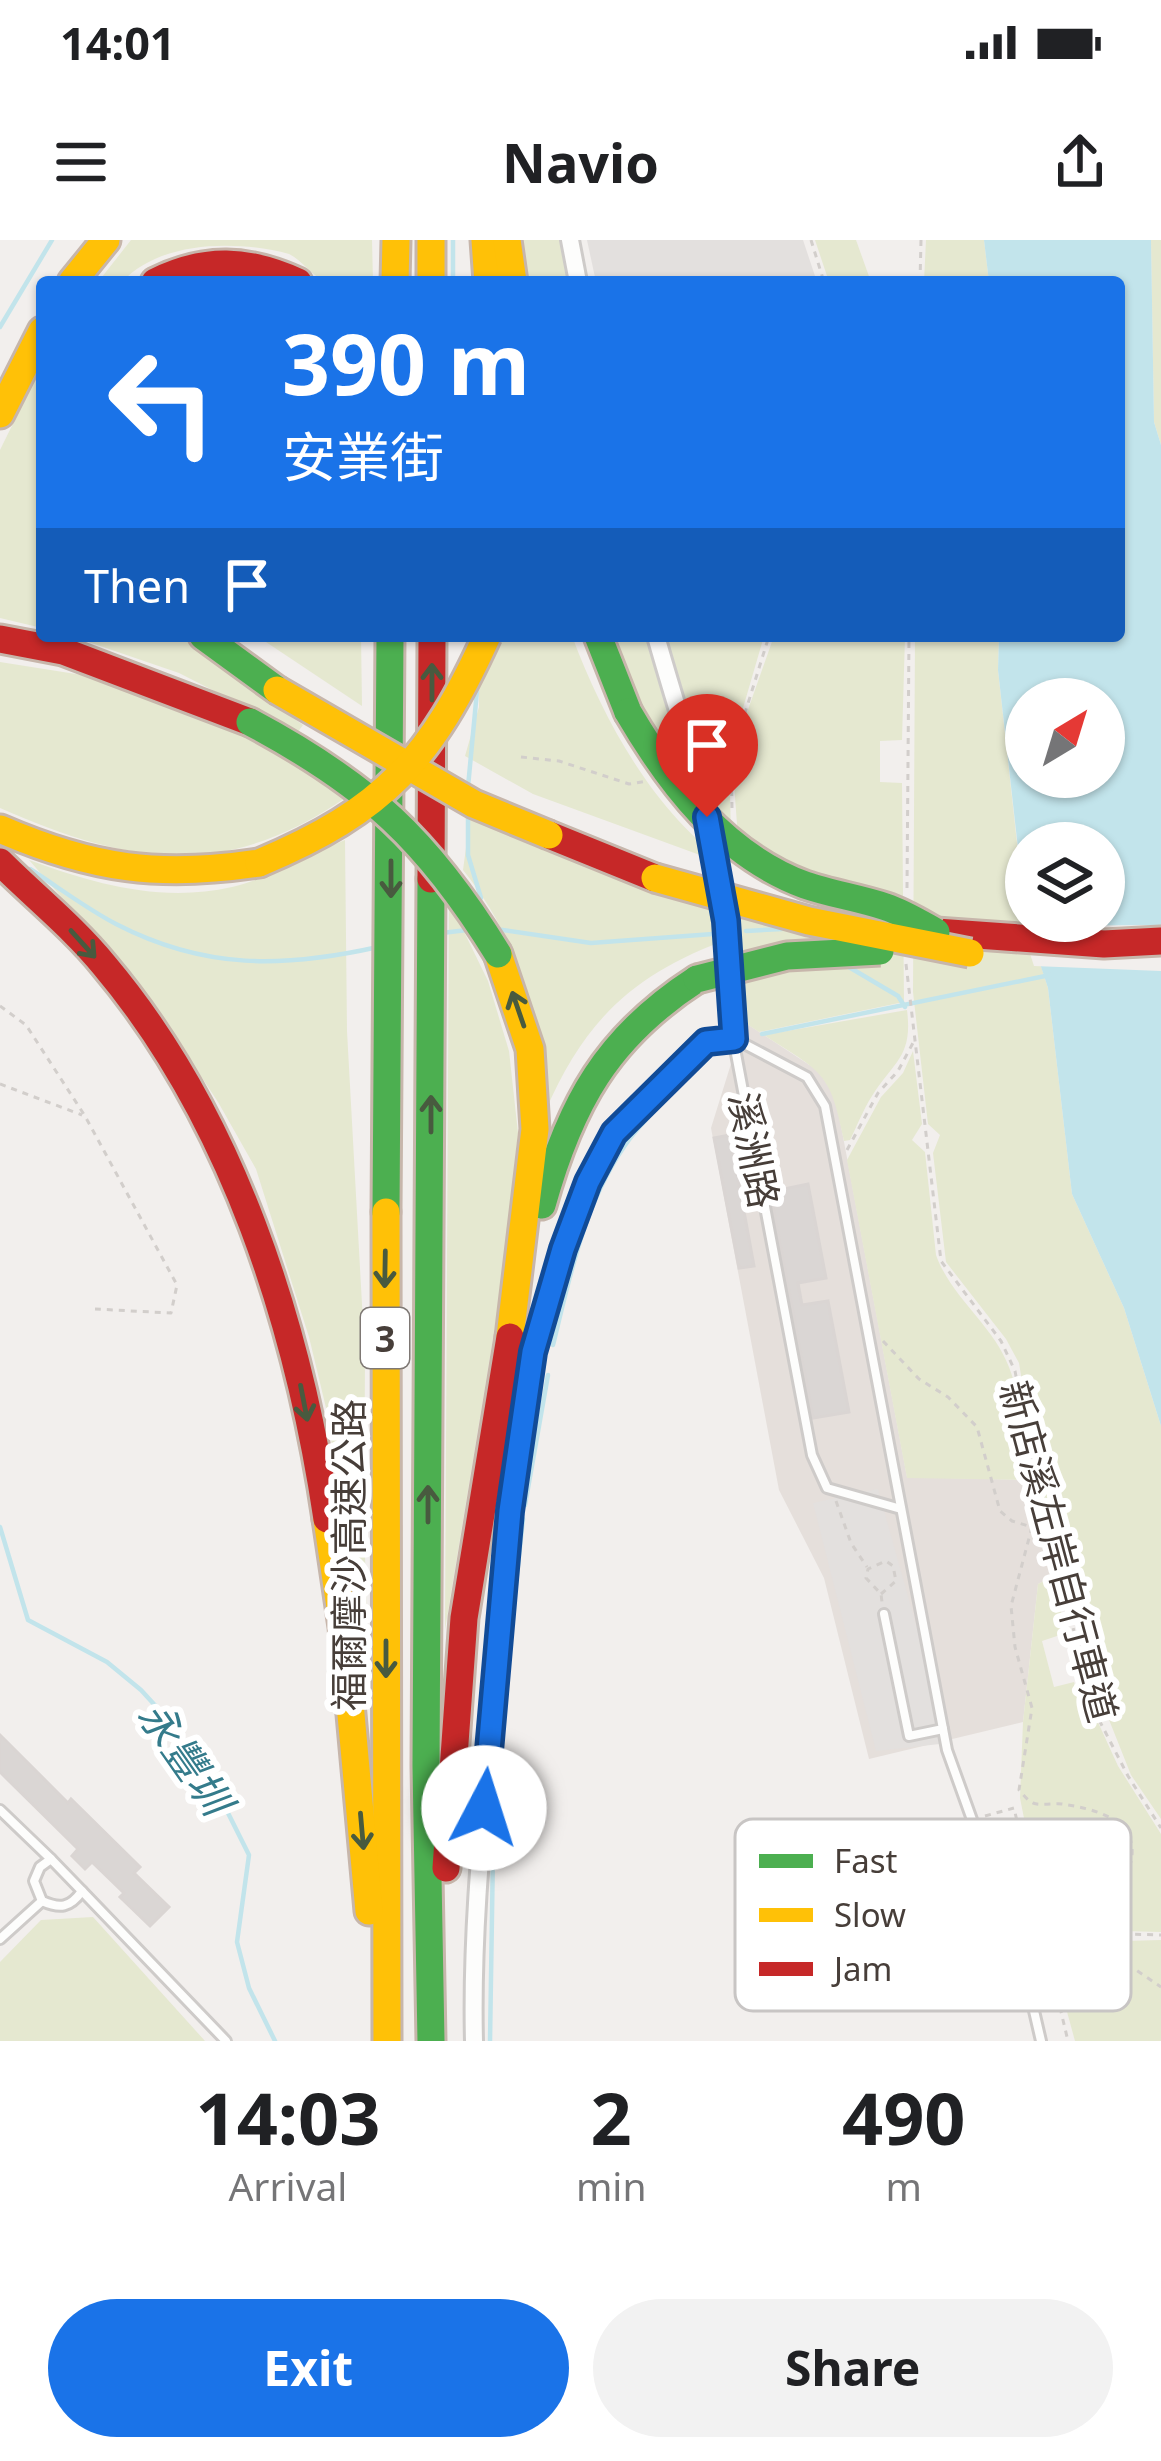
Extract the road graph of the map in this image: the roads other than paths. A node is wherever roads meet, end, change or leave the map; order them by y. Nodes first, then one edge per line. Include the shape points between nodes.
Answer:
1 (396, 240) edge
2 (431, 240) edge
3 (484, 240) edge
4 (507, 240) edge
5 (570, 240) edge
6 (105, 241) edge
7 (77, 276) edge
8 (87, 276) edge
9 (168, 276) edge
10 (286, 276) edge
11 (395, 276) edge
12 (431, 276) edge
13 (487, 276) edge
14 (512, 276) edge
15 (577, 276) edge
16 (36, 343) edge
17 (0, 414) edge
18 (0, 639) edge
19 (213, 642) edge
20 (241, 642) edge
21 (390, 642) edge
22 (431, 642) edge
23 (484, 642) edge
24 (600, 642) edge
25 (658, 642) edge
26 (283, 682) junction
27 (0, 829) edge
28 (0, 862) edge
29 (658, 870) junction
30 (936, 932) junction
31 (1161, 941) edge
32 (970, 953) junction
33 (1161, 959) edge
34 (734, 1039) junction
35 (515, 1310) junction
36 (901, 1509) junction
37 (884, 1614) dead end
38 (943, 1729) junction
39 (0, 1810) edge
40 (972, 1819) edge
41 (51, 1859) junction
42 (82, 1892) junction
43 (42, 1900) junction
44 (0, 1940) edge
45 (1034, 2011) edge
46 (226, 2041) edge
47 (383, 2041) edge
48 (431, 2041) edge
49 (474, 2041) edge
50 (1041, 2041) edge

1 - 11 highway
2 - 12 highway
3 - 13 highway
4 - 14 highway
5 - 15 street
6 - 7 highway
6 - 8 highway
9 - 10 highway via 237,260
16 - 17 highway
35 -> 18 highway, bridge via 535,1129 530,1049 498,955 448,874 368,791 308,752 63,651
19 - 26 highway
20 - 26 highway
21 -> 47 highway, 福爾摩沙高速公路 / 3
48 -> 22 highway, 福爾摩沙高速公路 / 3
23 - 27 highway, bridge via 448,721 407,773 313,843 259,863 158,874 78,860
24 - 30 highway, bridge via 628,712 670,779 715,826 782,875 889,908
25 - 34 street via 717,860
26 - 29 highway via 554,829
28 -> 47 highway via 104,968 171,1058 218,1138 259,1234 299,1378 329,1538
29 - 30 highway
29 - 32 highway, bridge via 809,922
30 - 31 highway
32 - 33 highway
32 - 35 highway, bridge via 775,956 672,993 580,1094 549,1176
34 - 36 lane, 溪洲路 via 807,1076 825,1106
34 - 36 lane, 溪洲路 via 812,1455 827,1488
34 - 49 street via 706,1042 614,1133 571,1226 533,1352 510,1511
35 - 48 highway via 464,1618
36 - 38 lane, 溪洲路
37 - 38 lane via 908,1736
38 - 40 lane, 溪洲路
39 - 41 lane
41 - 42 lane
41 - 43 lane via 34,1881
42 - 43 lane via 58,1908
42 - 46 lane
43 - 44 lane
45 - 50 lane, 溪洲路

